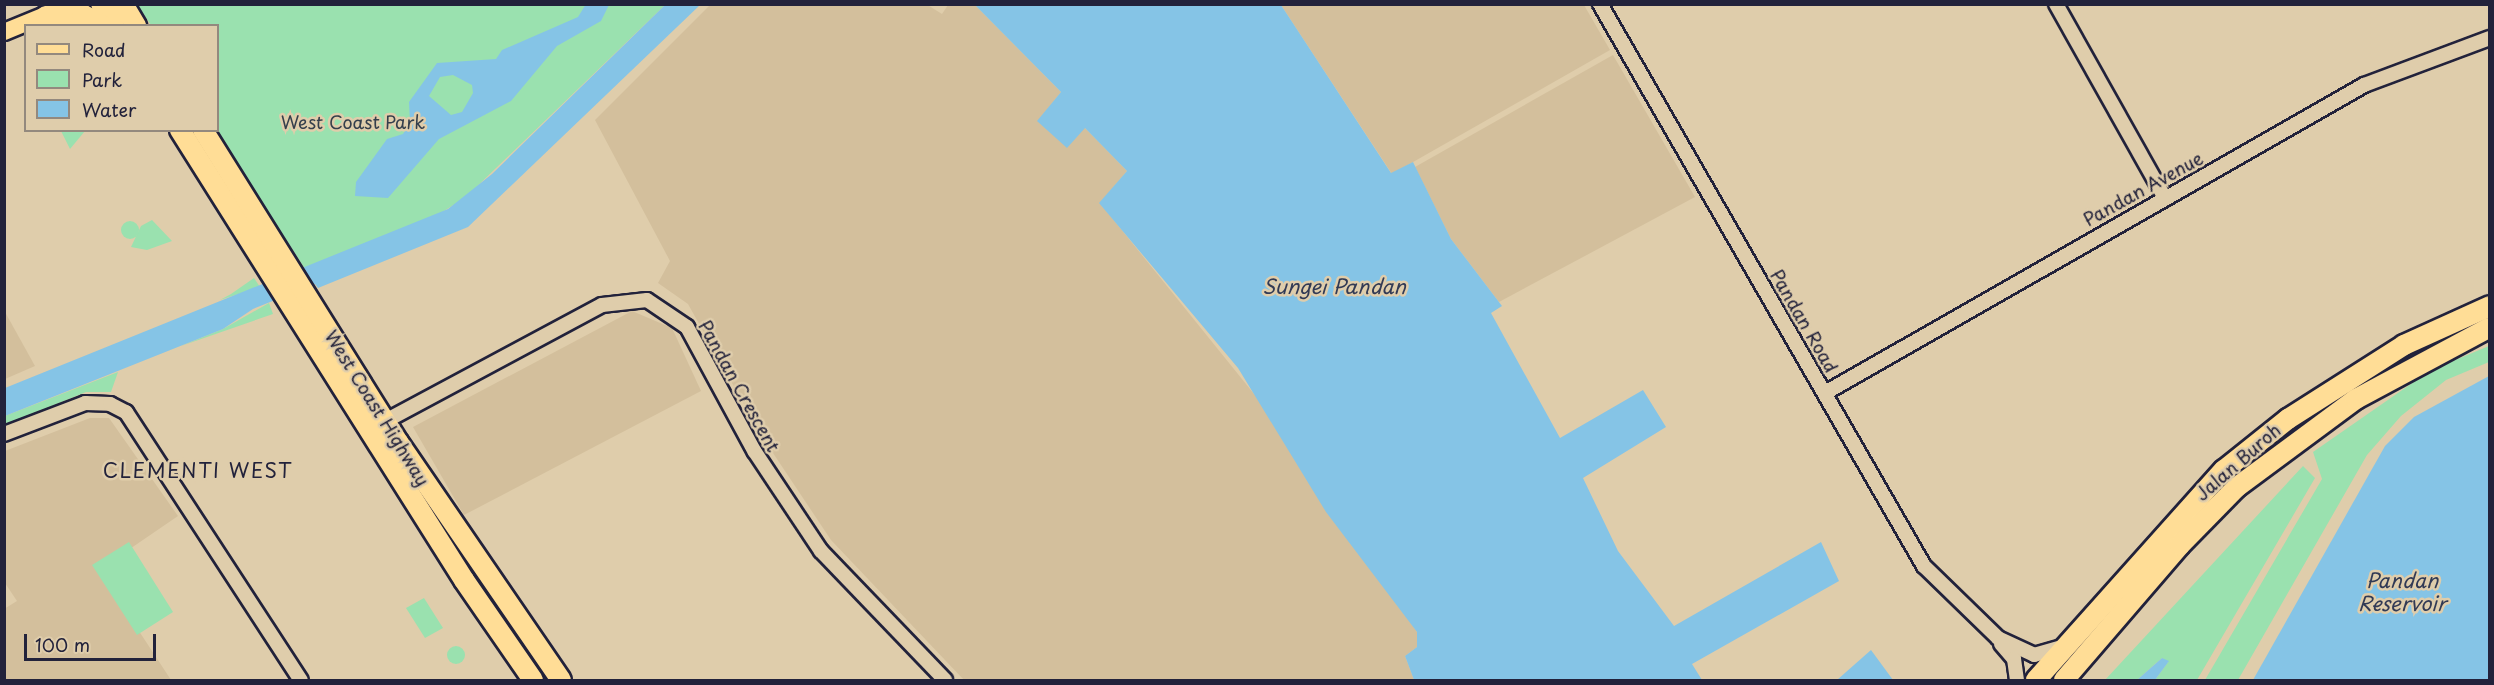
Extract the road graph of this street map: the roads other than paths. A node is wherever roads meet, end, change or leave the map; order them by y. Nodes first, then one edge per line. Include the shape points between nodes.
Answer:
1 (72, 4) edge
2 (101, 4) edge
3 (123, 4) edge
4 (1600, 4) edge
5 (2056, 4) edge
6 (46, 8) edge
7 (4, 23) edge
8 (100, 24) edge
9 (113, 24) edge
10 (135, 24) edge
11 (4, 33) edge
12 (2490, 38) edge
13 (181, 132) edge
14 (203, 132) edge
15 (2165, 198) junction
16 (281, 274) junction
17 (2486, 310) edge
18 (2490, 327) edge
19 (1825, 393) junction
20 (377, 425) junction
21 (4, 434) edge
22 (4, 441) edge
23 (186, 509) junction
24 (1998, 638) junction
25 (2066, 645) junction
26 (301, 681) edge
27 (533, 681) edge
28 (561, 681) edge
29 (945, 681) edge
30 (2017, 681) edge
31 (2036, 681) edge
32 (2064, 681) edge

1 - 6 main road
2 - 9 highway
3 - 10 highway
4 - 19 street, Pandan Road
5 - 15 street
6 - 7 main road
6 - 8 highway via 82,14
6 - 11 main road
12 - 15 street, Pandan Avenue via 2364,85
13 - 16 highway, West Coast Highway
14 - 16 highway, West Coast Highway
15 - 19 street, Pandan Avenue
16 - 20 highway, West Coast Highway
17 - 25 highway, Jalan Buroh via 2385,358 2288,419 2224,470
18 - 32 highway, Jalan Buroh via 2356,399 2237,488
19 - 24 street, Pandan Road via 1924,566
20 - 27 highway, West Coast Highway
20 - 28 highway, West Coast Highway
20 - 29 street, Pandan Crescent via 602,305 625,299 654,303 687,327 755,452 821,550
21 - 23 street via 85,403 111,404 126,412
22 - 23 street via 74,414 107,411 122,420
23 - 26 street
24 - 25 street, Pandan Road via 2034,655
24 - 30 street, Pandan Road via 2014,659
25 - 31 highway, Jalan Buroh

